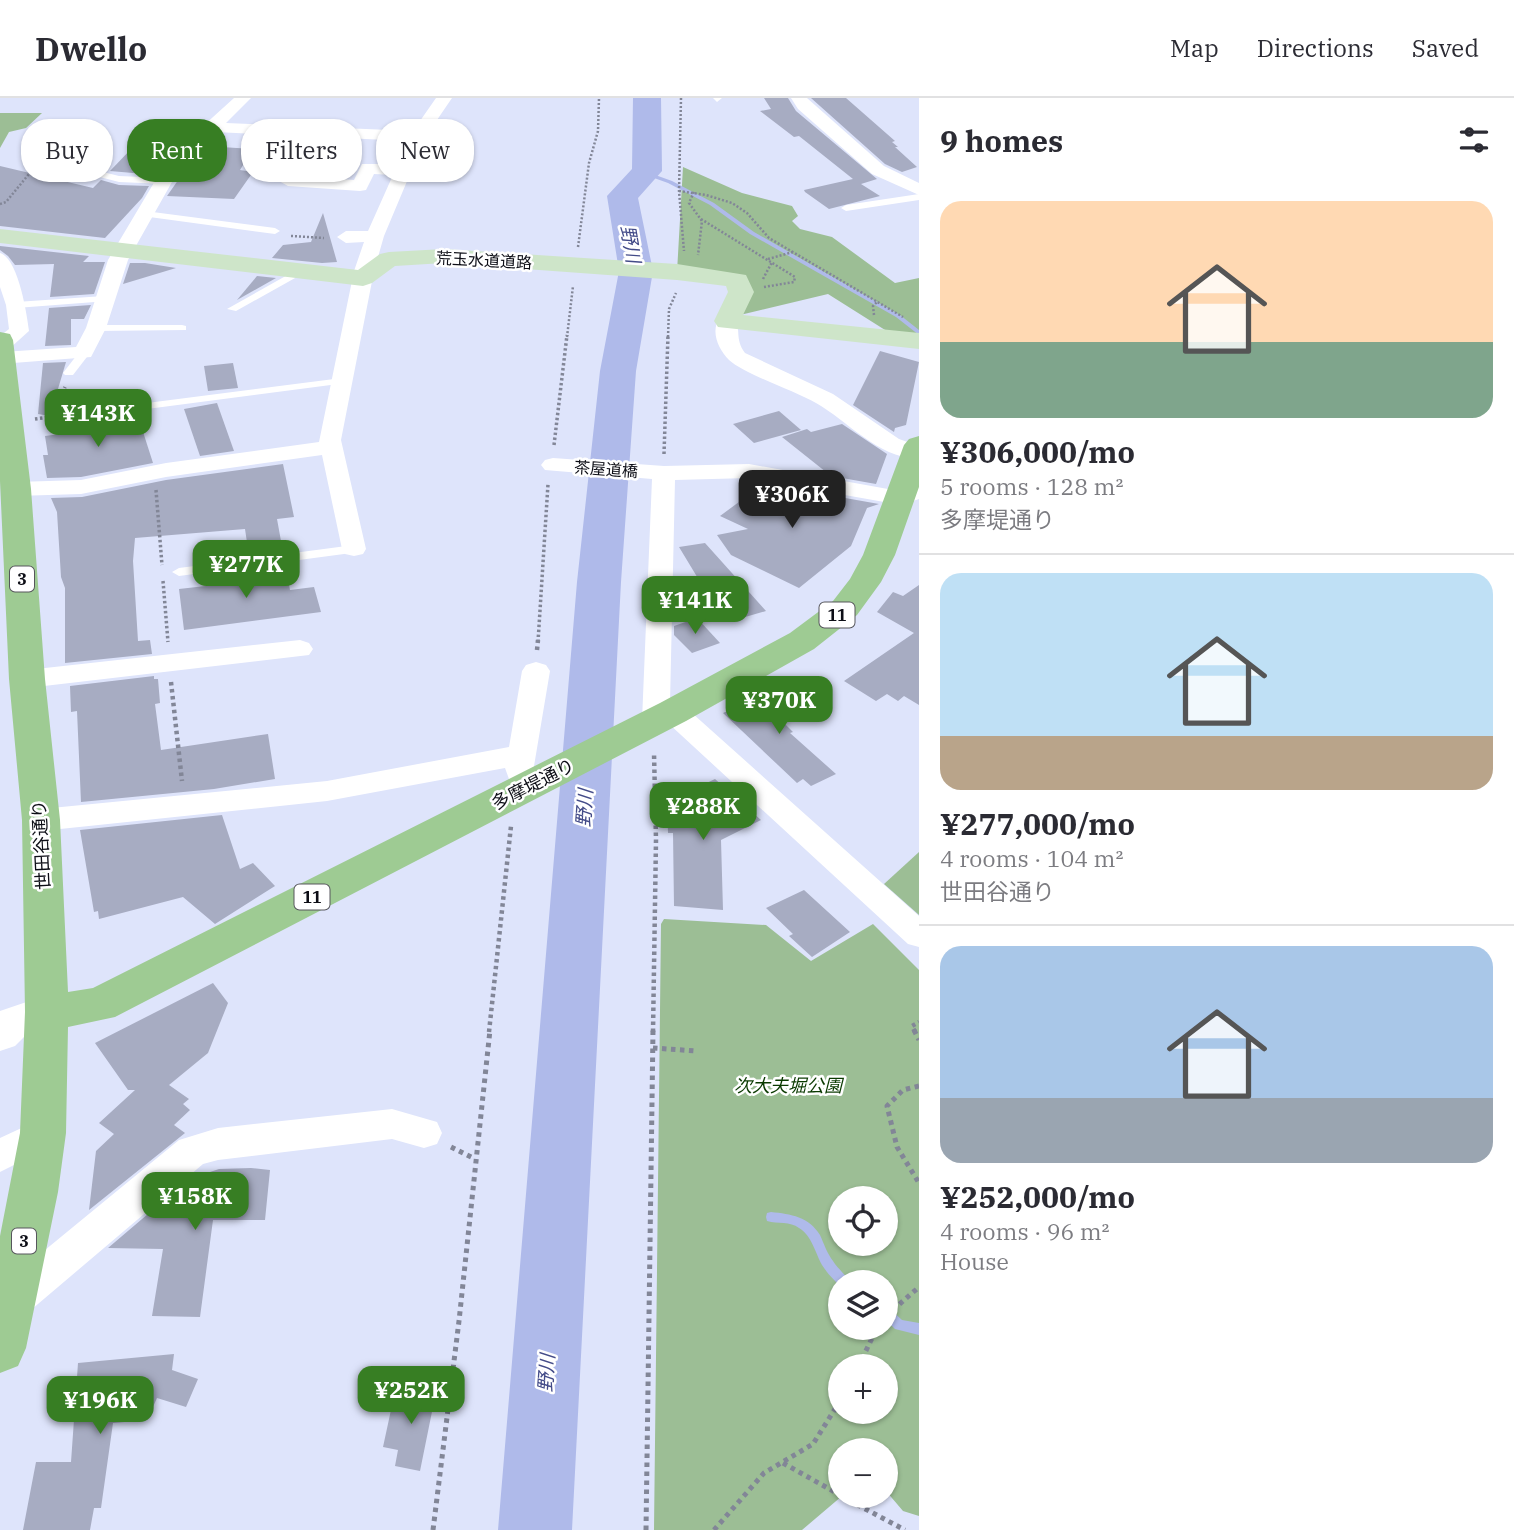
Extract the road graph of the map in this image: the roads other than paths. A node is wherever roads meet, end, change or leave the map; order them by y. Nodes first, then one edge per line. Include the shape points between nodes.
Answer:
1 (243, 98) edge
2 (444, 98) edge
3 (799, 98) edge
4 (220, 119) edge
5 (430, 119) edge
6 (227, 128) edge
7 (376, 134) edge
8 (376, 168) edge
9 (163, 182) edge
10 (302, 182) edge
11 (362, 182) edge
12 (362, 182) edge
13 (396, 182) edge
14 (919, 190) edge
15 (919, 197) edge
16 (846, 208) dead end
17 (145, 214) junction
18 (275, 231) road end
19 (0, 236) edge
20 (375, 236) junction
21 (346, 237) road end
22 (0, 258) edge
23 (300, 271) junction
24 (363, 278) junction
25 (104, 299) junction
26 (16, 305) junction
27 (232, 309) dead end
28 (727, 321) junction
29 (96, 328) junction
30 (182, 328) dead end
31 (913, 330) edge
32 (2, 347) edge
33 (84, 353) junction
34 (69, 373) road end
35 (342, 381) junction
36 (147, 406) road end
37 (330, 447) junction
38 (918, 449) edge
39 (557, 466) road end
40 (658, 472) junction
41 (16, 489) junction
42 (910, 494) edge
43 (354, 549) joint
44 (179, 572) dead end
45 (12, 621) edge
46 (300, 649) dead end
47 (537, 671) road end
48 (27, 679) junction
49 (656, 721) junction
50 (521, 779) junction
51 (41, 820) junction
52 (919, 935) edge
53 (47, 1012) junction
54 (0, 1034) edge
55 (43, 1133) junction
56 (424, 1133) dead end
57 (0, 1156) edge
58 (11, 1302) junction
59 (0, 1348) edge

1 - 4 street
2 - 5 street
3 - 14 street via 878,170
6 - 7 street
8 - 11 street via 368,168
9 - 17 street
10 - 12 street via 360,186
13 - 20 street
15 - 16 lane
17 - 18 lane
17 - 25 street via 118,261
19 - 23 main road
20 - 21 street
20 - 24 street
22 - 26 street
23 - 24 main road
23 - 27 lane
24 - 28 main road, 荒玉水道道路 via 389,259 444,256 677,272 737,280 741,292
24 - 35 street
25 - 26 lane
25 - 29 street
26 - 32 street via 19,331
28 - 31 main road
28 - 38 street via 727,343 738,357 825,399 891,444
29 - 30 lane
29 - 33 street
32 - 33 street
32 - 41 main road, 世田谷通り / 3
33 - 34 lane
35 - 36 lane
35 - 37 street
37 - 41 street via 81,487
37 - 43 street
38 - 42 main road, 多摩堤通り / 11
39 - 40 street, 茶屋道橋
40 - 42 street, 茶屋道橋 via 749,471
40 - 49 street
41 - 45 main road, 世田谷通り / 3
42 - 49 main road, 多摩堤通り / 11 via 865,582 845,608 802,641
43 - 44 lane
45 - 48 main road, 世田谷通り / 3
46 - 48 street
47 - 50 street
48 - 51 main road, 世田谷通り / 3
49 - 50 main road, 多摩堤通り / 11
49 - 52 street
50 - 51 street via 327,790
50 - 53 main road, 多摩堤通り / 11 via 97,1006
51 - 53 main road, 世田谷通り / 3
53 - 54 street via 9,1025
53 - 55 main road, 世田谷通り / 3
55 - 57 street
55 - 58 main road, 世田谷通り / 3
56 - 58 street via 392,1125 218,1144 192,1151
58 - 59 main road, 世田谷通り / 3

